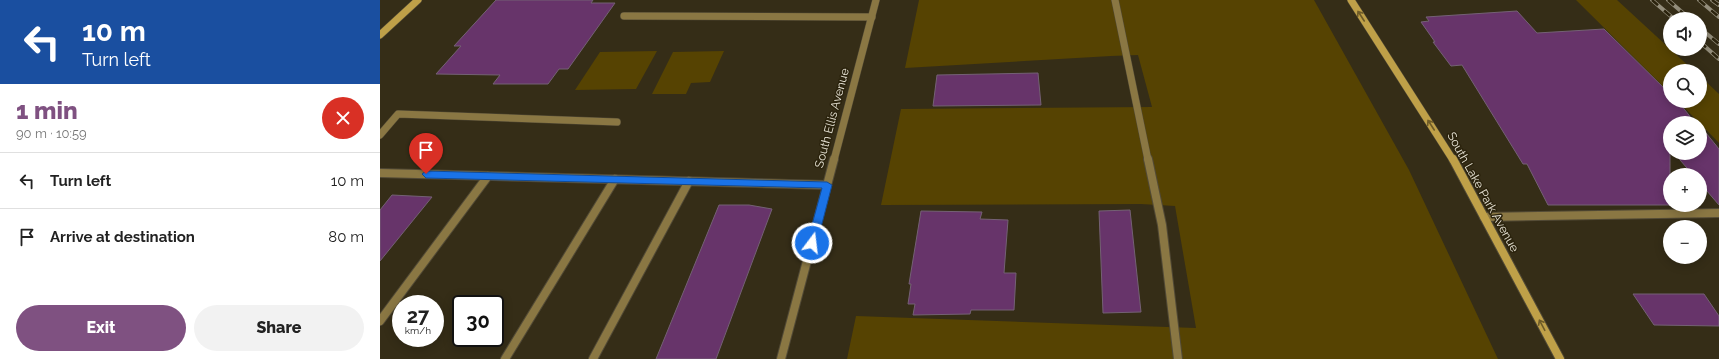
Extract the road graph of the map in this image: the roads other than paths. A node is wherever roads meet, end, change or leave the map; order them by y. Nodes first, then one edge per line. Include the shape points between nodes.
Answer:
1 (418, 0) edge
2 (876, 0) edge
3 (1115, 0) edge
4 (1351, 0) edge
5 (624, 16) dead end
6 (872, 17) junction
7 (380, 35) edge
8 (617, 122) dead end
9 (380, 135) edge
10 (380, 173) edge
11 (488, 176) junction
12 (615, 179) junction
13 (689, 181) junction
14 (827, 185) junction
15 (1719, 213) edge
16 (1484, 217) junction
17 (380, 320) edge
18 (505, 359) edge
19 (593, 359) edge
20 (782, 359) edge
21 (1178, 359) edge
22 (1560, 359) edge

1 - 7 street
2 - 6 street, South Ellis Avenue
3 - 21 street via 1162,225
16 -> 4 street, South Lake Park Avenue via 1459,169
5 - 6 street
6 - 14 street, South Ellis Avenue
8 - 9 street via 398,114
10 - 11 street
11 - 12 street
11 - 17 street
12 - 13 street
12 - 18 street
13 - 14 street
13 - 19 street
14 - 20 street, South Ellis Avenue
15 - 16 street
22 -> 16 street, South Lake Park Avenue

